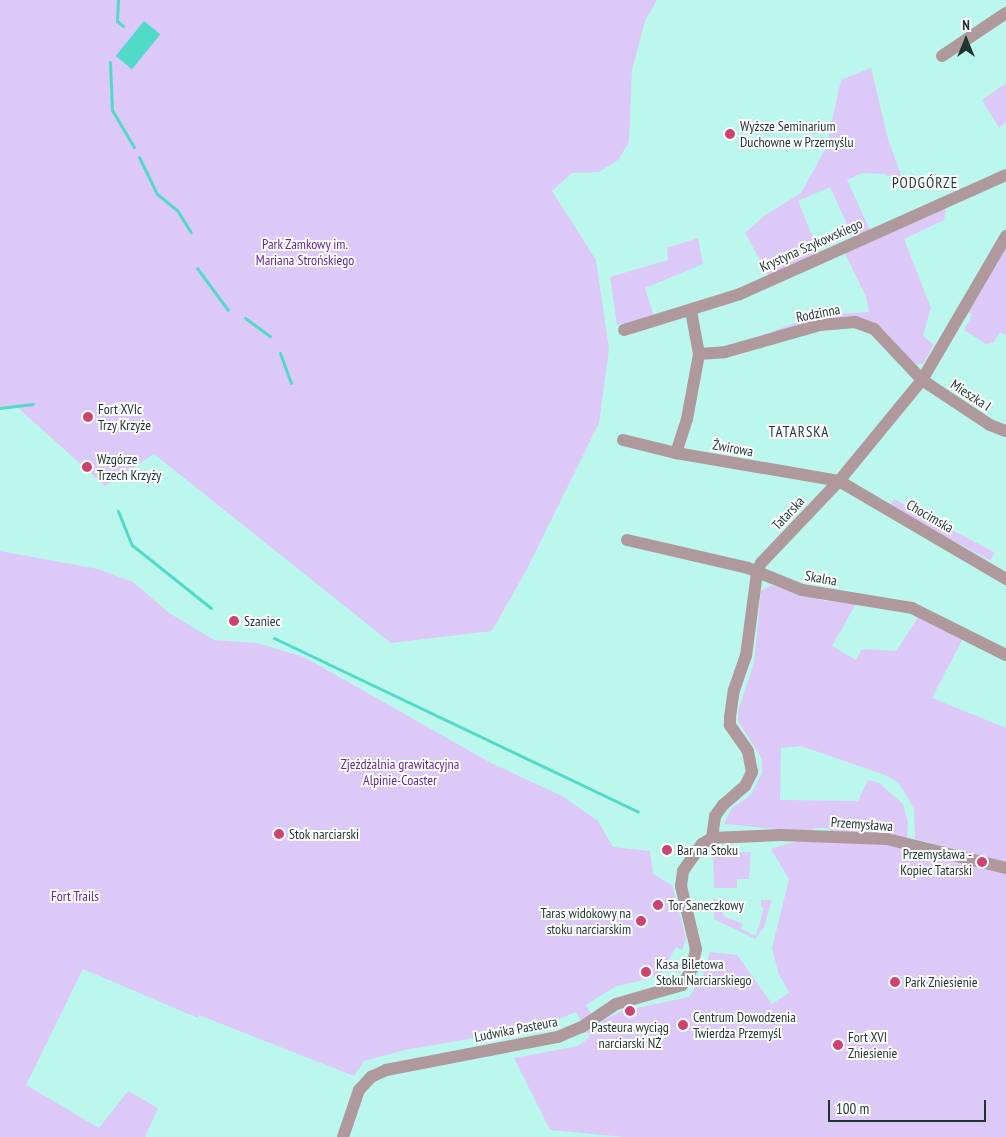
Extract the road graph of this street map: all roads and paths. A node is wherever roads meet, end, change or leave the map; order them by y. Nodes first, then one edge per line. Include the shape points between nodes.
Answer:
1 (1006, 13) edge
2 (942, 56) dead end
3 (1006, 175) edge
4 (1006, 236) edge
5 (691, 311) junction
6 (624, 330) dead end
7 (699, 354) junction
8 (922, 380) junction
9 (1006, 431) edge
10 (622, 440) dead end
11 (676, 453) junction
12 (839, 481) junction
13 (627, 540) dead end
14 (756, 572) junction
15 (1006, 579) edge
16 (1006, 655) edge
17 (712, 838) junction
18 (1006, 868) edge
19 (342, 1137) edge

1 - 2 street
3 - 5 street, Krystyna Szykowskiego via 740,294
4 - 8 street, Tatarska
5 - 6 street, Krystyna Szykowskiego
5 - 7 street
7 - 8 street, Rodzinna via 726,352 820,325 855,322 874,329
7 - 11 street via 687,419
8 - 9 street, Mieszka I via 990,425
8 - 12 street, Tatarska
10 - 11 street, Żwirowa
11 - 12 street, Żwirowa
12 - 14 street, Tatarska
12 - 15 street, Chocimska
13 - 14 street, Skalna
14 - 16 street, Skalna via 802,590 912,608
14 - 17 street via 746,656 734,690 730,717 733,731 748,751 752,772 745,786 722,805 715,816
17 - 18 street, Przemysława via 781,835 887,839
17 - 19 street, Ludwika Pasteura via 693,854 683,871 681,886 696,949 692,969 682,985 616,1004 582,1027 558,1037 386,1070 371,1077 358,1090

